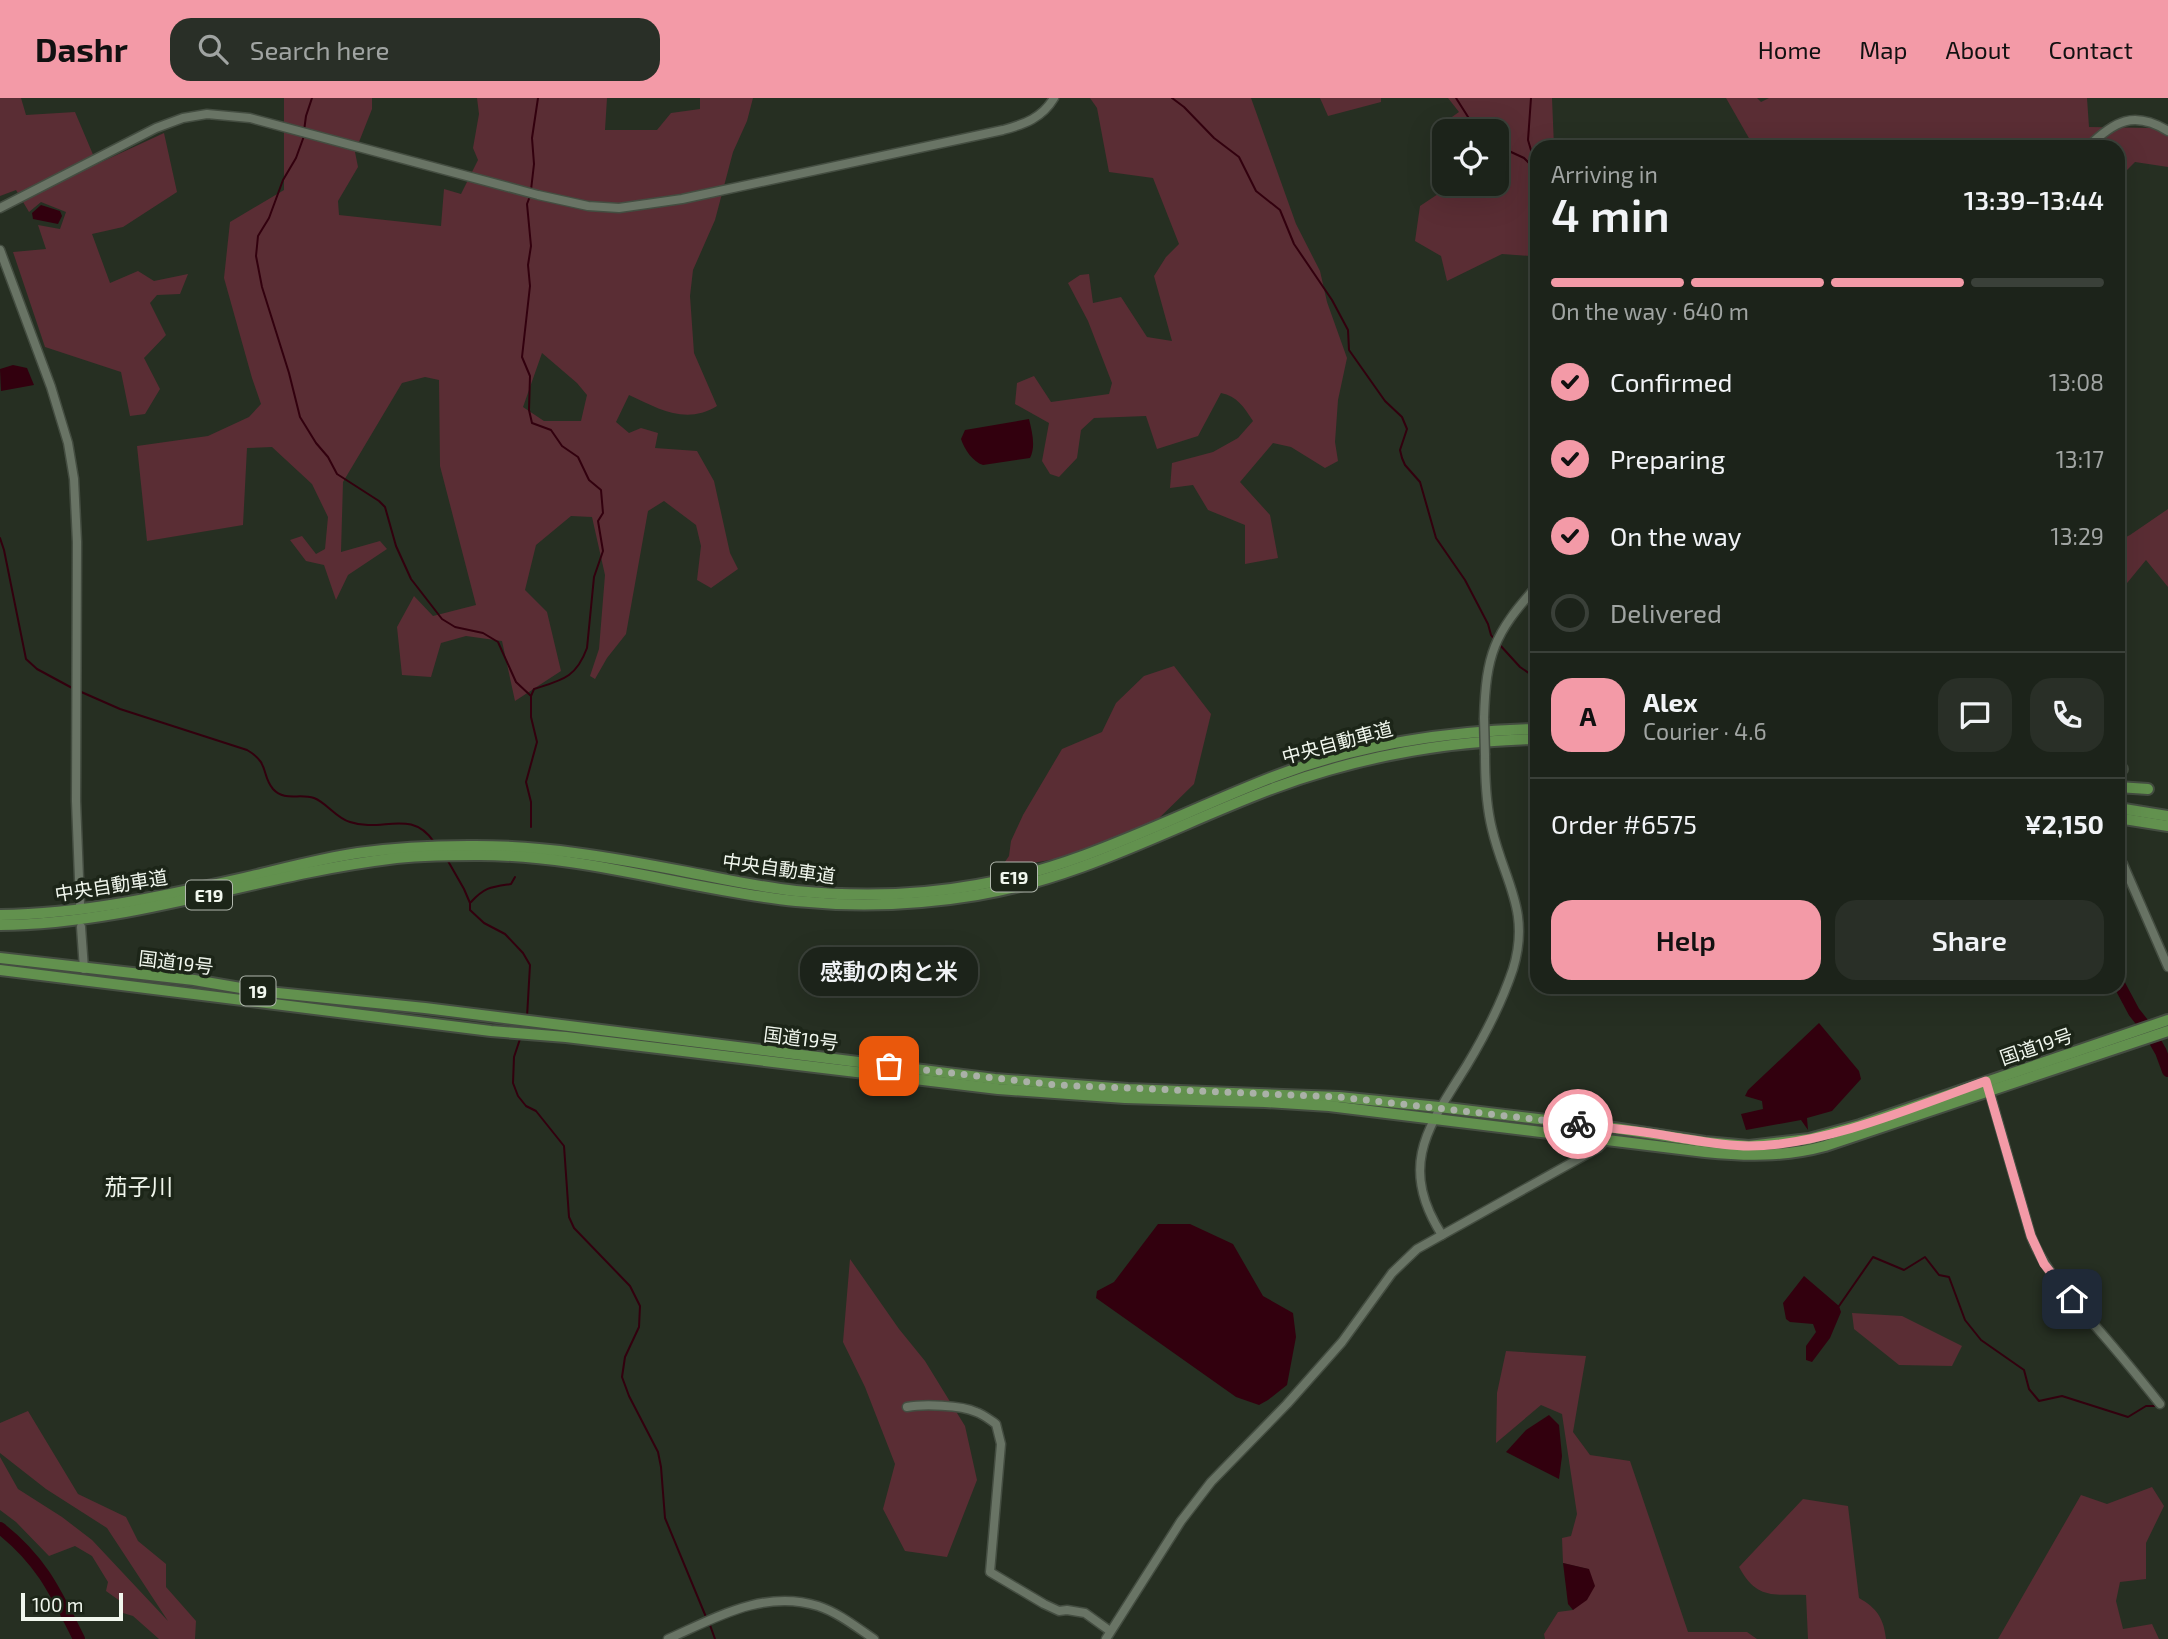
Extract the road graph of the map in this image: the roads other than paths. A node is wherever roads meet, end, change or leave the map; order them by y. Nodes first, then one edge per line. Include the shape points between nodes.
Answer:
1 (1054, 98) edge
2 (2168, 131) edge
3 (2096, 140) edge
4 (0, 208) edge
5 (0, 250) edge
6 (1530, 594) edge
7 (1530, 729) edge
8 (1530, 739) edge
9 (2125, 787) edge
10 (2148, 789) dead end
11 (2125, 809) edge
12 (2168, 816) edge
13 (2125, 819) edge
14 (2168, 826) edge
15 (474, 850) junction
16 (416, 851) junction
17 (2125, 869) edge
18 (80, 904) dead end
19 (0, 915) edge
20 (0, 925) edge
21 (81, 927) dead end
22 (0, 958) edge
23 (2168, 967) edge
24 (84, 969) junction
25 (0, 970) edge
26 (2168, 1020) edge
27 (2168, 1031) edge
28 (2134, 1036) junction
29 (1988, 1087) junction
30 (1439, 1107) junction
31 (1433, 1119) junction
32 (1606, 1140) junction
33 (1442, 1235) junction
34 (2160, 1404) dead end
35 (907, 1407) dead end
36 (1108, 1635) edge
37 (668, 1639) edge
38 (874, 1639) edge

1 - 4 street via 1036,118 1003,130 682,199 619,208 538,195 250,118 207,114 156,128
2 - 3 street via 2151,121 2132,120
5 - 18 street via 68,443 76,508
6 - 30 street, bridge via 1494,645 1484,718 1492,830 1515,896 1519,938 1513,968 1489,1027
7 - 15 highway, 中央自動車道 / E19 via 1416,740 1319,762 1064,863 944,890 875,895 794,890 572,852 510,846
8 - 15 highway, 中央自動車道 / E19 via 1417,751 1333,769 1066,873 946,900 876,905 794,901
9 - 10 highway
11 - 12 highway
13 - 14 highway
15 - 16 highway, 中央自動車道 / E19
16 - 19 highway, 中央自動車道 / E19 via 329,859 96,908
16 - 20 highway, 中央自動車道 / E19 via 97,918
17 - 23 street
21 - 24 street
22 - 24 highway, 国道19号 / 19
24 - 30 highway, 国道19号 / 19 via 1007,1081 1339,1097
25 - 31 highway, 国道19号 / 19 via 1011,1090 1329,1106
26 - 28 highway, 国道19号 / 19
27 - 28 highway, 国道19号 / 19
28 - 29 highway, 国道19号 / 19
29 - 30 highway, 国道19号 / 19 via 1809,1139 1749,1146
29 - 32 highway, 国道19号 / 19 via 1825,1146 1779,1154 1721,1154
29 - 34 street via 2031,1236 2044,1264
30 - 31 street
31 - 32 highway, 国道19号 / 19
31 - 33 street via 1420,1169 1427,1205
32 - 33 street
33 - 36 street via 1392,1273 1342,1342 1211,1482
35 - 36 street via 975,1411 996,1424 1001,1444 990,1572 1059,1611 1084,1613
37 - 38 street via 758,1603 778,1601 819,1607

